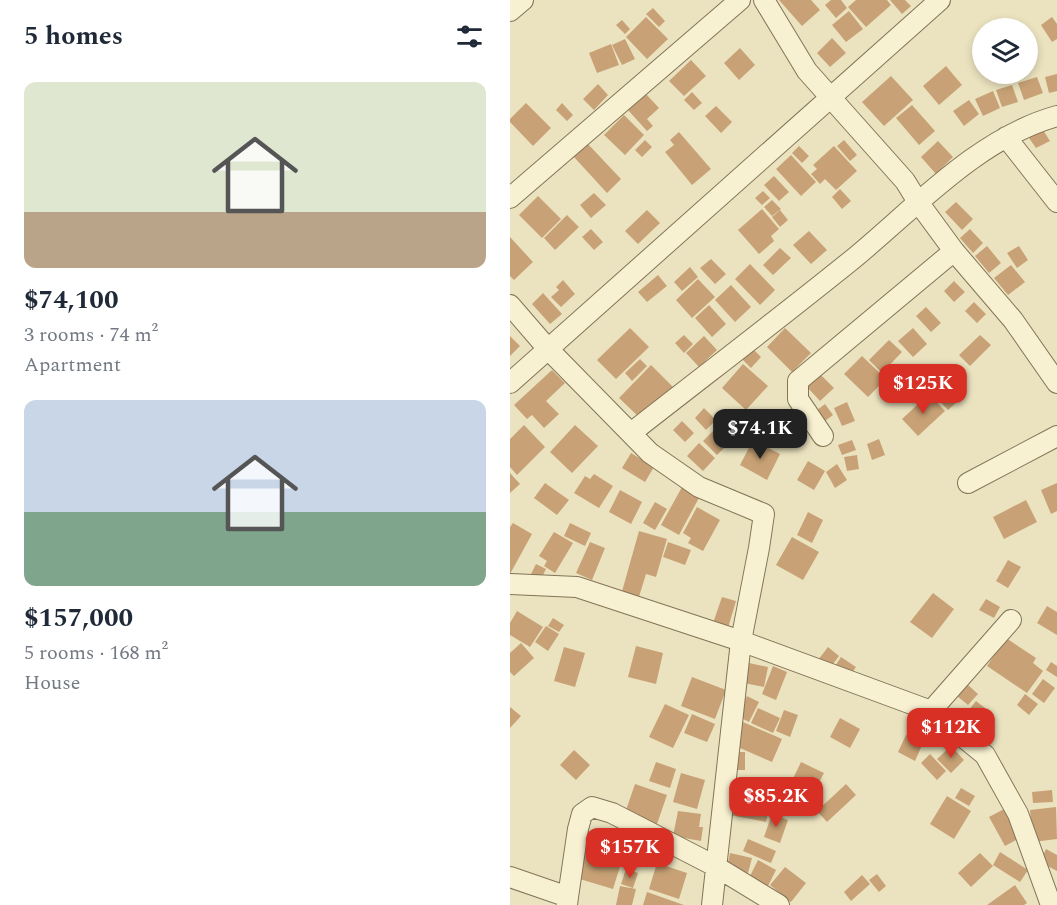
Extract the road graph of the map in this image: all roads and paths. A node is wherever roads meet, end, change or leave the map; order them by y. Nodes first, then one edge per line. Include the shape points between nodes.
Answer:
1 (523, 0) edge
2 (740, 0) edge
3 (764, 0) edge
4 (940, 0) edge
5 (510, 11) edge
6 (830, 96) junction
7 (1057, 116) edge
8 (1006, 137) junction
9 (510, 198) edge
10 (918, 202) junction
11 (1057, 202) edge
12 (954, 251) junction
13 (510, 305) edge
14 (548, 349) junction
15 (510, 383) edge
16 (1057, 383) edge
17 (631, 433) junction
18 (823, 436) dead end
19 (1057, 436) edge
20 (968, 483) dead end
21 (510, 584) edge
22 (1011, 620) dead end
23 (741, 641) junction
24 (931, 711) junction
25 (715, 866) junction
26 (510, 877) edge
27 (1057, 895) edge
28 (568, 901) edge
29 (712, 905) edge
30 (779, 905) edge
31 (1051, 905) edge

1 - 5 street
2 - 9 street
3 - 6 street via 807,71
4 - 6 street
6 - 10 street via 906,181
6 - 14 street
7 - 8 street
8 - 10 street
8 - 11 street
10 - 12 street
10 - 17 street via 855,257
12 - 16 street via 1014,320
12 - 18 street via 798,381 798,399
13 - 14 street
14 - 15 street
14 - 17 street
17 - 23 street via 650,453 699,487 764,514
19 - 20 street
21 - 23 street via 577,587
22 - 24 street
23 - 24 street
23 - 25 street
24 - 31 street via 985,755 1018,814
25 - 28 street via 612,813 592,807 582,814
25 - 29 street
25 - 30 street
26 - 28 street
27 - 31 street

